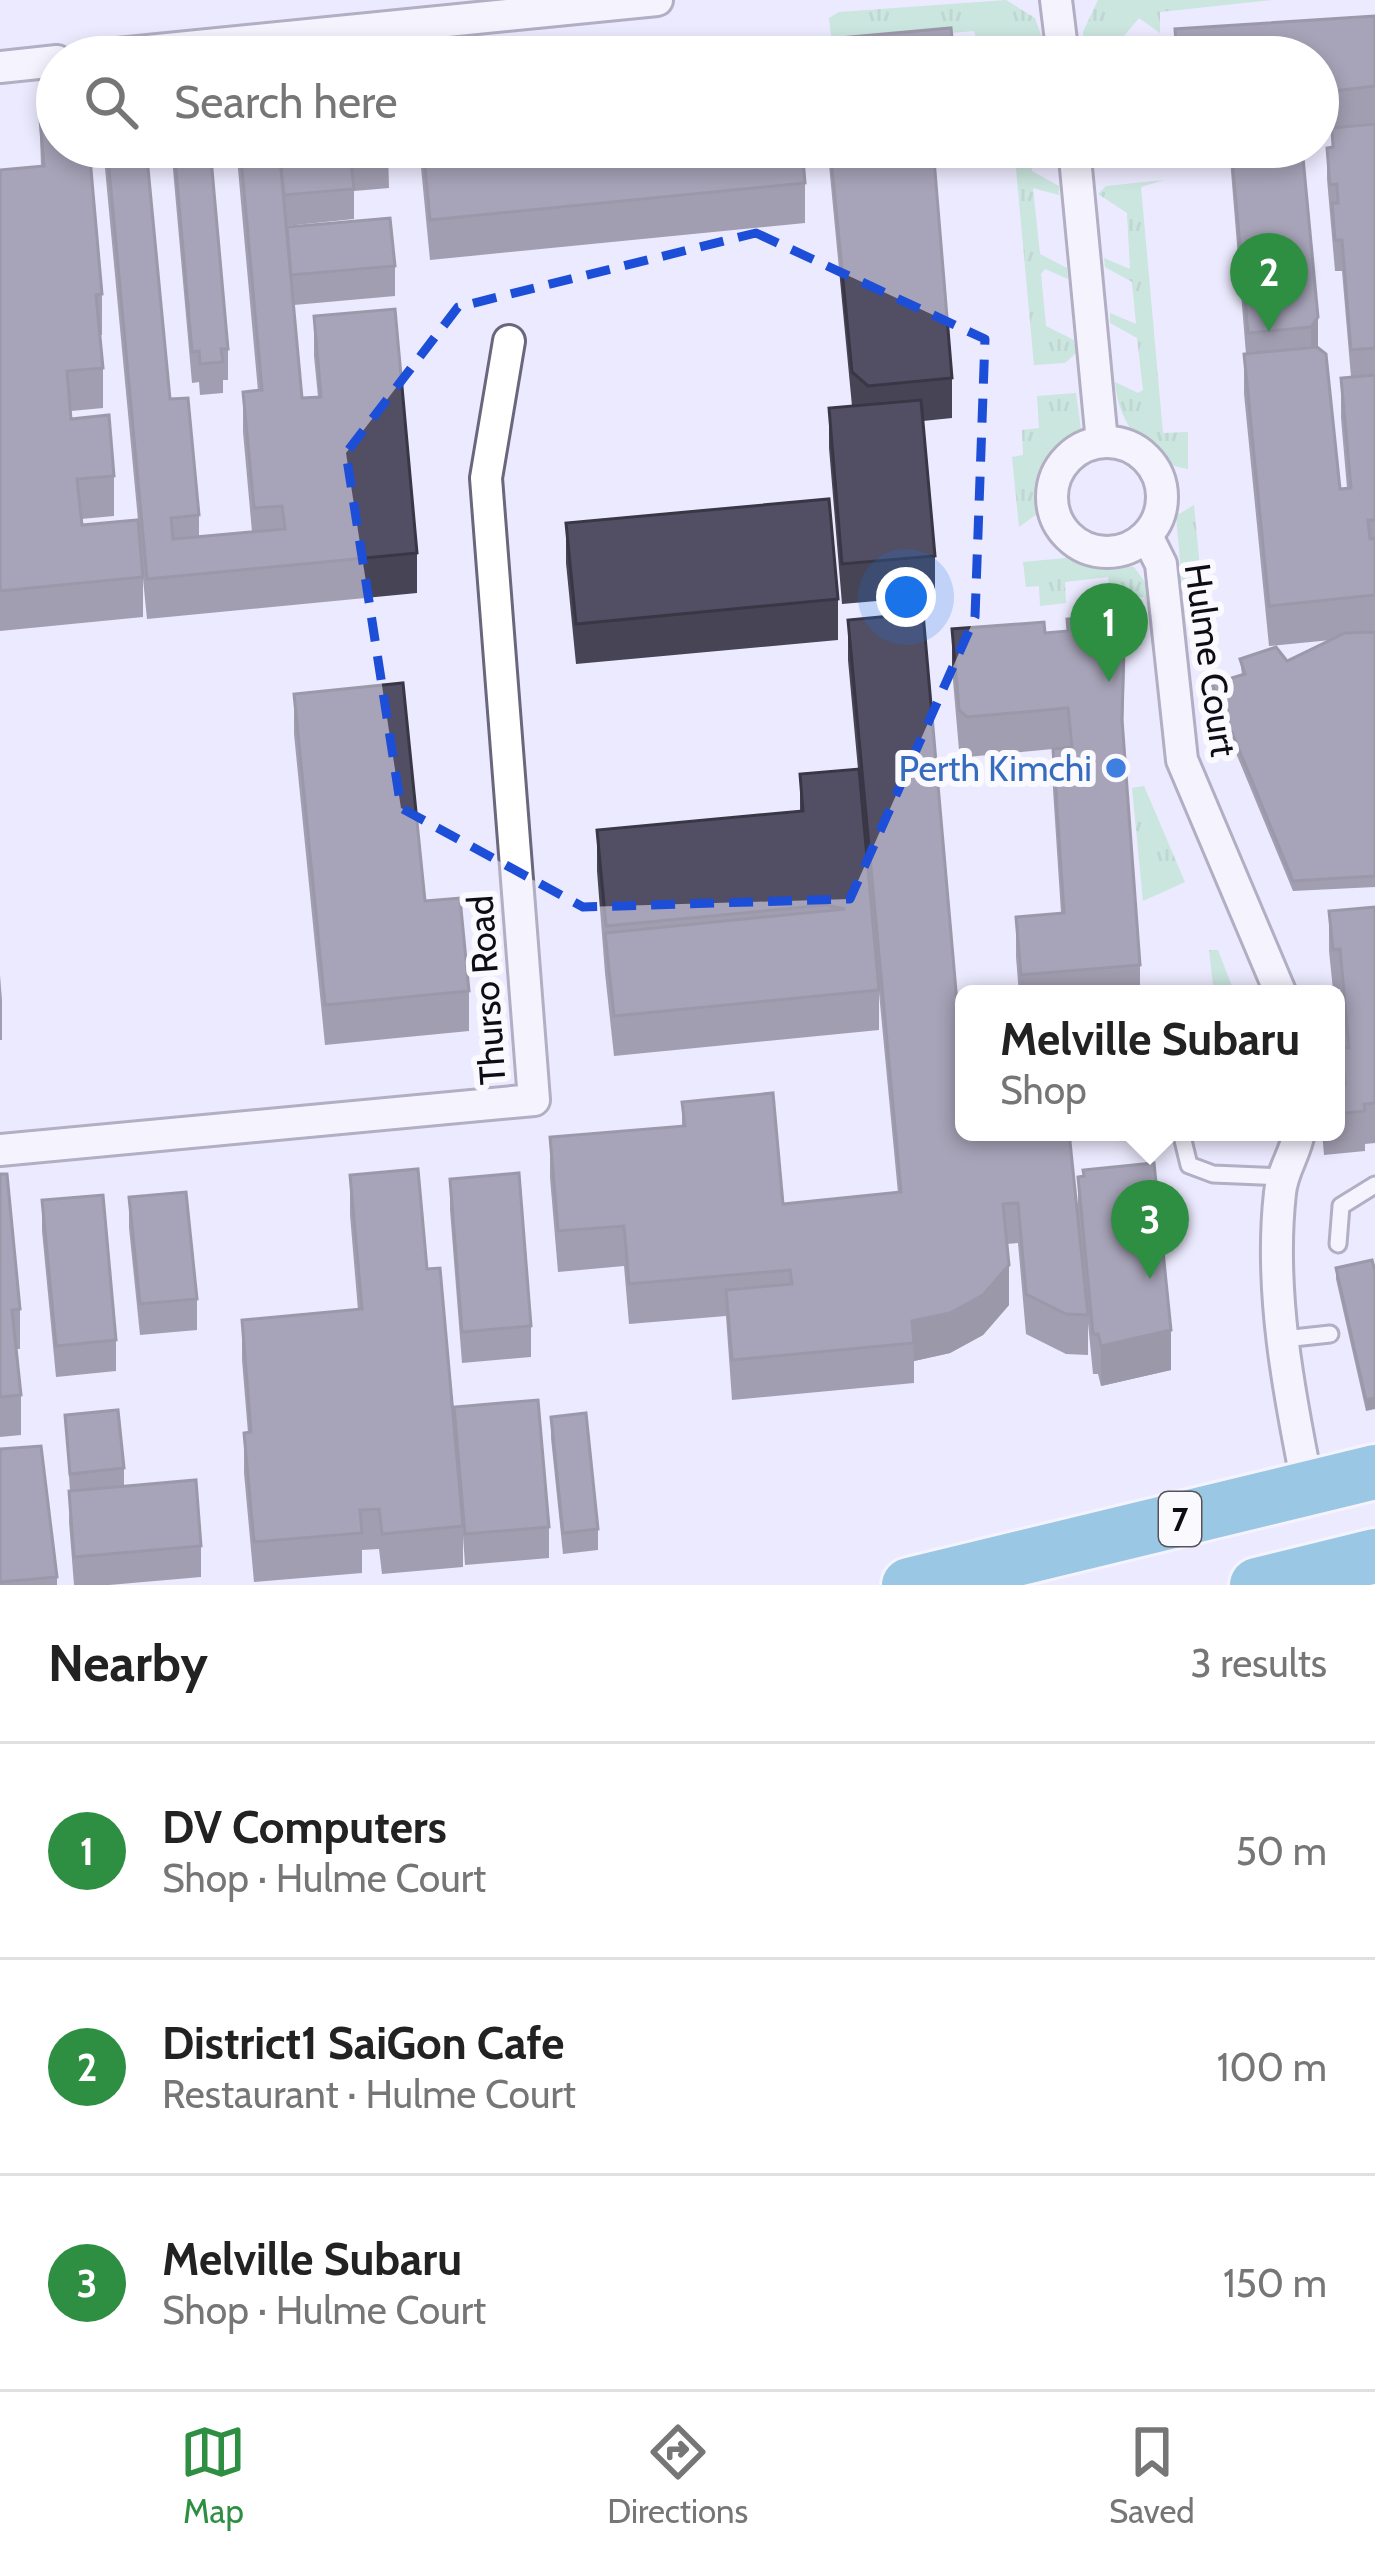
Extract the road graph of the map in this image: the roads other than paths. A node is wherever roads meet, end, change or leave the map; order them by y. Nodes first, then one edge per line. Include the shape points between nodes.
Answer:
1 (658, 0) edge
2 (1056, 0) edge
3 (298, 36) edge
4 (1060, 36) edge
5 (36, 63) edge
6 (0, 67) edge
7 (1076, 168) edge
8 (508, 341) dead end
9 (1102, 442) junction
10 (1147, 536) junction
11 (1277, 985) edge
12 (1183, 1141) edge
13 (1296, 1141) edge
14 (0, 1150) edge
15 (1282, 1177) junction
16 (1375, 1185) edge
17 (1338, 1244) dead end
18 (1330, 1334) dead end
19 (1284, 1339) junction
20 (1375, 1472) edge
21 (1308, 1489) junction
22 (1375, 1556) edge
23 (909, 1585) edge
24 (1257, 1585) edge

1 - 3 street
2 - 4 street
5 - 6 street
7 - 9 street
8 - 14 street, Thurso Road via 486,478 533,1100
9 - 10 street via 1134,449 1157,472 1163,501
9 - 10 street via 1061,466 1054,513 1085,548 1118,551
10 - 11 street, Hulme Court via 1161,564 1182,760
12 - 15 lane via 1189,1165 1204,1172
13 - 15 street
15 - 19 street
16 - 17 lane via 1341,1206
18 - 19 lane
19 - 21 street
20 - 21 highway, 7
21 - 23 highway, 7
22 - 24 highway

